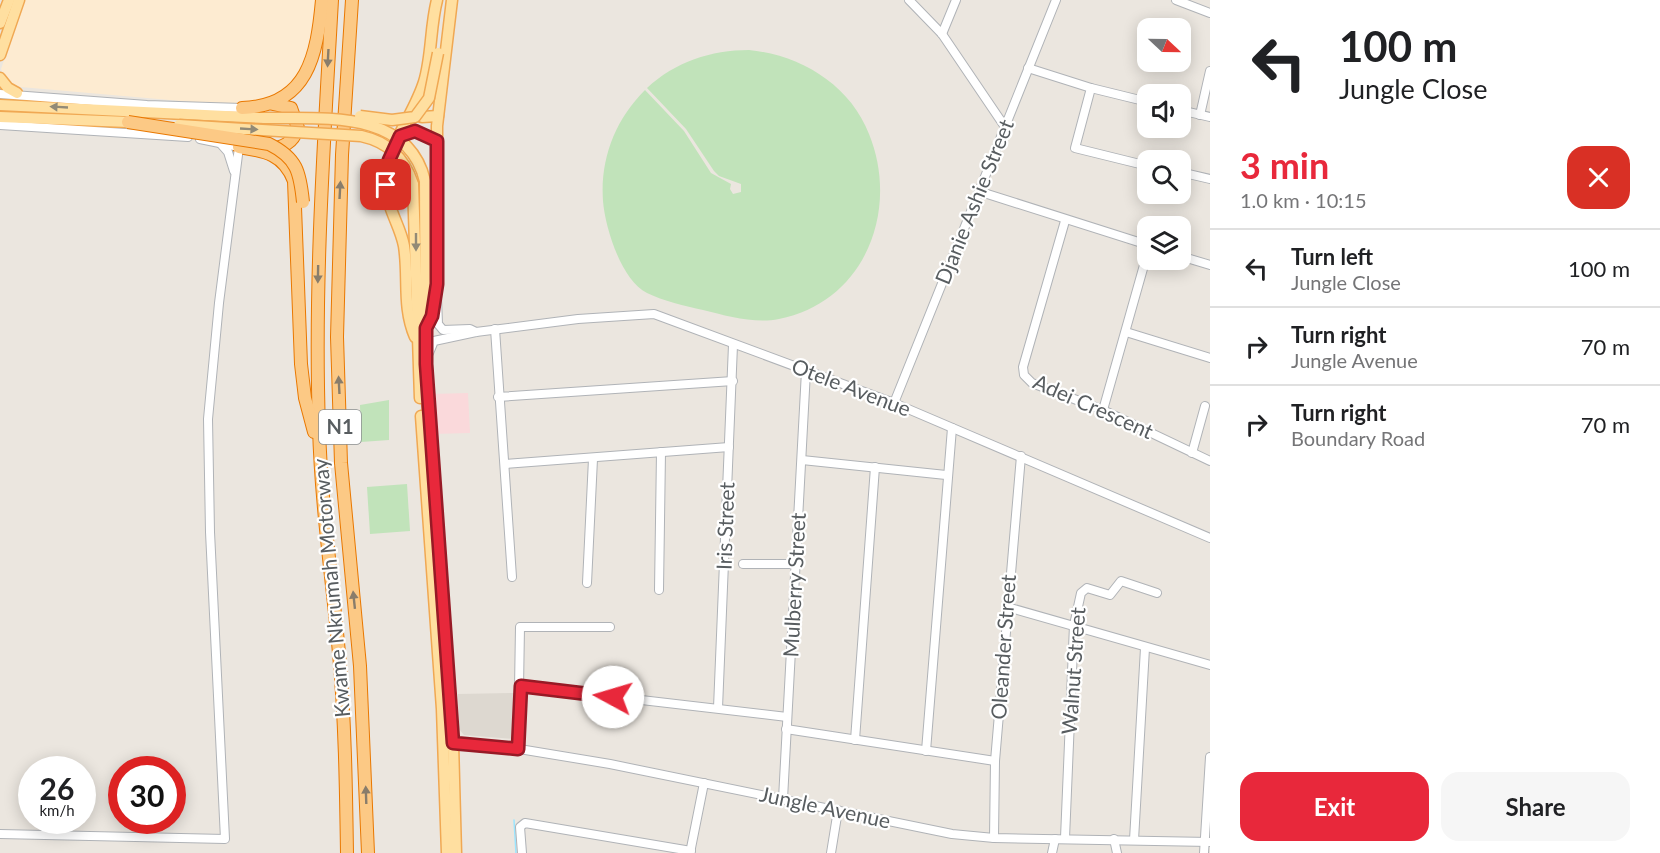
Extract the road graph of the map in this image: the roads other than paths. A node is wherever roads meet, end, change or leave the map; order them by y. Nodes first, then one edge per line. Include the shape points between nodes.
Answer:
1 (9, 0) edge
2 (19, 0) edge
3 (322, 0) edge
4 (332, 0) edge
5 (352, 0) edge
6 (437, 0) edge
7 (444, 0) edge
8 (452, 0) edge
9 (909, 0) edge
10 (956, 0) edge
11 (1056, 0) edge
12 (1176, 0) edge
13 (1210, 13) edge
14 (0, 23) edge
15 (942, 34) junction
16 (0, 55) edge
17 (1028, 68) junction
18 (1210, 71) edge
19 (0, 78) edge
20 (1091, 88) junction
21 (17, 93) junction
22 (0, 94) edge
23 (1137, 99) edge
24 (273, 104) junction
25 (0, 105) edge
26 (416, 105) junction
27 (242, 108) joint
28 (1191, 113) edge
29 (1200, 115) junction
30 (438, 116) junction
31 (0, 117) edge
32 (1210, 117) edge
33 (346, 119) junction
34 (128, 122) junction
35 (0, 125) edge
36 (1005, 127) junction
37 (400, 136) junction
38 (437, 141) junction
39 (220, 144) junction
40 (239, 147) junction
41 (255, 149) junction
42 (1137, 163) edge
43 (1191, 174) edge
44 (236, 178) junction
45 (1210, 178) edge
46 (981, 192) junction
47 (1065, 220) junction
48 (1137, 242) edge
49 (1191, 258) edge
50 (1210, 264) edge
51 (1143, 270) edge
52 (437, 284) junction
53 (426, 328) junction
54 (495, 329) junction
55 (299, 330) junction
56 (476, 332) junction
57 (1126, 332) junction
58 (418, 342) junction
59 (733, 345) junction
60 (1210, 358) edge
61 (426, 364) junction
62 (806, 371) junction
63 (733, 381) junction
64 (498, 397) junction
65 (894, 403) junction
66 (1205, 406) dead end
67 (1103, 410) junction
68 (952, 428) junction
69 (729, 447) junction
70 (661, 452) junction
71 (1192, 453) junction
72 (321, 456) junction
73 (1021, 456) junction
74 (593, 459) junction
75 (802, 460) junction
76 (1210, 461) edge
77 (505, 464) junction
78 (875, 467) junction
79 (946, 475) junction
80 (1210, 538) edge
81 (743, 564) dead end
82 (797, 564) junction
83 (512, 577) dead end
84 (586, 583) dead end
85 (659, 590) dead end
86 (1157, 593) dead end
87 (1007, 607) junction
88 (1074, 625) junction
89 (610, 627) dead end
90 (1145, 648) junction
91 (1210, 665) edge
92 (521, 686) junction
93 (718, 708) junction
94 (787, 717) junction
95 (786, 729) junction
96 (855, 740) junction
97 (448, 743) junction
98 (518, 749) junction
99 (926, 751) junction
100 (1210, 757) edge
101 (996, 761) junction
102 (704, 783) junction
103 (783, 799) junction
104 (838, 810) junction
105 (0, 834) edge
106 (994, 838) junction
107 (1065, 838) junction
108 (1055, 839) junction
109 (1114, 839) junction
110 (1134, 840) junction
111 (1207, 842) edge
112 (690, 852) edge
113 (347, 853) edge
114 (368, 853) edge
115 (447, 853) edge
116 (456, 853) edge
117 (522, 853) edge
118 (831, 853) edge
119 (1052, 853) edge
120 (1117, 853) edge
121 (1204, 853) edge

1 - 14 main road
2 - 16 main road
3 - 24 highway via 315,48 306,75 294,90
4 -> 72 highway, Kwame Nkrumah Motorway / N1 via 318,248
114 -> 5 highway, Kwame Nkrumah Motorway / N1 via 360,666 341,463 337,337 341,166
6 - 26 main road via 425,79
7 - 33 main road, bridge via 429,98 414,117 392,120 353,115
8 - 30 main road
9 - 15 street
10 - 15 street
11 - 17 street, Djanie Ashie Street
12 - 13 street
15 - 36 street
17 - 20 street
17 - 36 street, Djanie Ashie Street
18 - 29 street
19 - 21 main road
20 - 23 street
20 - 42 street via 1075,148
21 - 22 street
21 - 27 street via 147,105
24 - 27 highway
24 - 41 highway via 291,108 297,120 295,136 281,148
33 -> 25 main road, bridge
26 - 30 main road via 422,117
26 - 37 main road
28 - 29 street
29 - 32 street
30 - 38 main road
31 - 34 main road
33 - 53 main road, bridge via 382,128 398,138 411,151 425,181
34 - 55 highway, bridge via 269,144 285,152 301,178 303,202
34 -> 58 main road, bridge via 361,136 392,149 409,170 416,199
35 - 39 street via 154,134
36 - 46 street, Djanie Ashie Street
37 - 38 main road via 415,131
37 - 58 main road via 389,160 386,185 389,207 403,244 407,318
38 - 52 main road
39 - 40 street
39 - 44 street via 232,161
40 - 41 highway
40 - 44 street
41 - 55 highway via 283,161 294,181
43 - 45 street
44 - 105 street via 208,419 213,620 225,839
46 - 47 street
46 - 65 street, Djanie Ashie Street
47 - 48 street
47 - 67 street, Adei Crescent via 1040,300 1024,375 1032,382
49 - 50 street
51 - 57 street
52 - 53 main road
52 - 56 street, Otele Avenue via 440,327 451,332
53 - 61 main road
54 - 56 street, Otele Avenue
54 - 59 street, Otele Avenue via 650,313
54 - 64 street
55 - 72 highway via 305,398
56 - 61 street, Otele Avenue via 434,340
57 - 60 street
57 - 67 street
58 - 97 main road via 423,460
59 - 62 street, Otele Avenue
59 - 63 street, Iris Street
61 - 97 main road
62 - 65 street, Otele Avenue
62 - 75 street, Mulberry Street
63 - 64 street
63 - 69 street, Iris Street
64 - 77 street
65 - 68 street, Otele Avenue
66 - 71 street
67 - 71 street, Adei Crescent
68 - 73 street, Otele Avenue
68 - 79 street
69 - 70 street
69 - 93 street, Iris Street
70 - 74 street
70 - 85 street
71 - 76 street, Adei Crescent
72 - 113 highway, Kwame Nkrumah Motorway / N1 via 347,770
73 - 80 street, Otele Avenue
73 - 87 street, Oleander Street
74 - 77 street
74 - 84 street
75 - 78 street
75 - 82 street, Mulberry Street
77 - 83 street
78 - 79 street
78 - 96 street
79 - 99 street
81 - 82 street
82 - 94 street, Mulberry Street
86 - 88 street, Walnut Street via 1121,581 1110,595 1084,589
87 - 88 street
87 - 101 street, Oleander Street
88 - 90 street
88 - 107 street, Walnut Street
89 - 92 street via 520,627
90 - 91 street
90 - 110 street
92 - 93 street
92 - 98 street
93 - 94 street
94 - 95 street, Mulberry Street
95 - 96 street
95 - 103 street, Mulberry Street
96 - 99 street
97 - 98 street, Jungle Avenue
97 - 115 main road
97 - 116 main road
98 - 102 street, Jungle Avenue
99 - 101 street
100 - 111 street
101 - 106 street, Oleander Street
102 - 103 street, Jungle Avenue
102 - 112 street
103 - 104 street, Jungle Avenue
104 - 106 street, Jungle Avenue via 952,834
104 - 118 street
106 - 108 street, Jungle Avenue
107 - 108 street, Jungle Avenue
107 - 109 street, Jungle Avenue
108 - 119 street
109 - 110 street, Jungle Avenue
109 - 120 street
110 - 111 street, Jungle Avenue
111 - 121 street
112 - 117 street via 525,824 520,827

